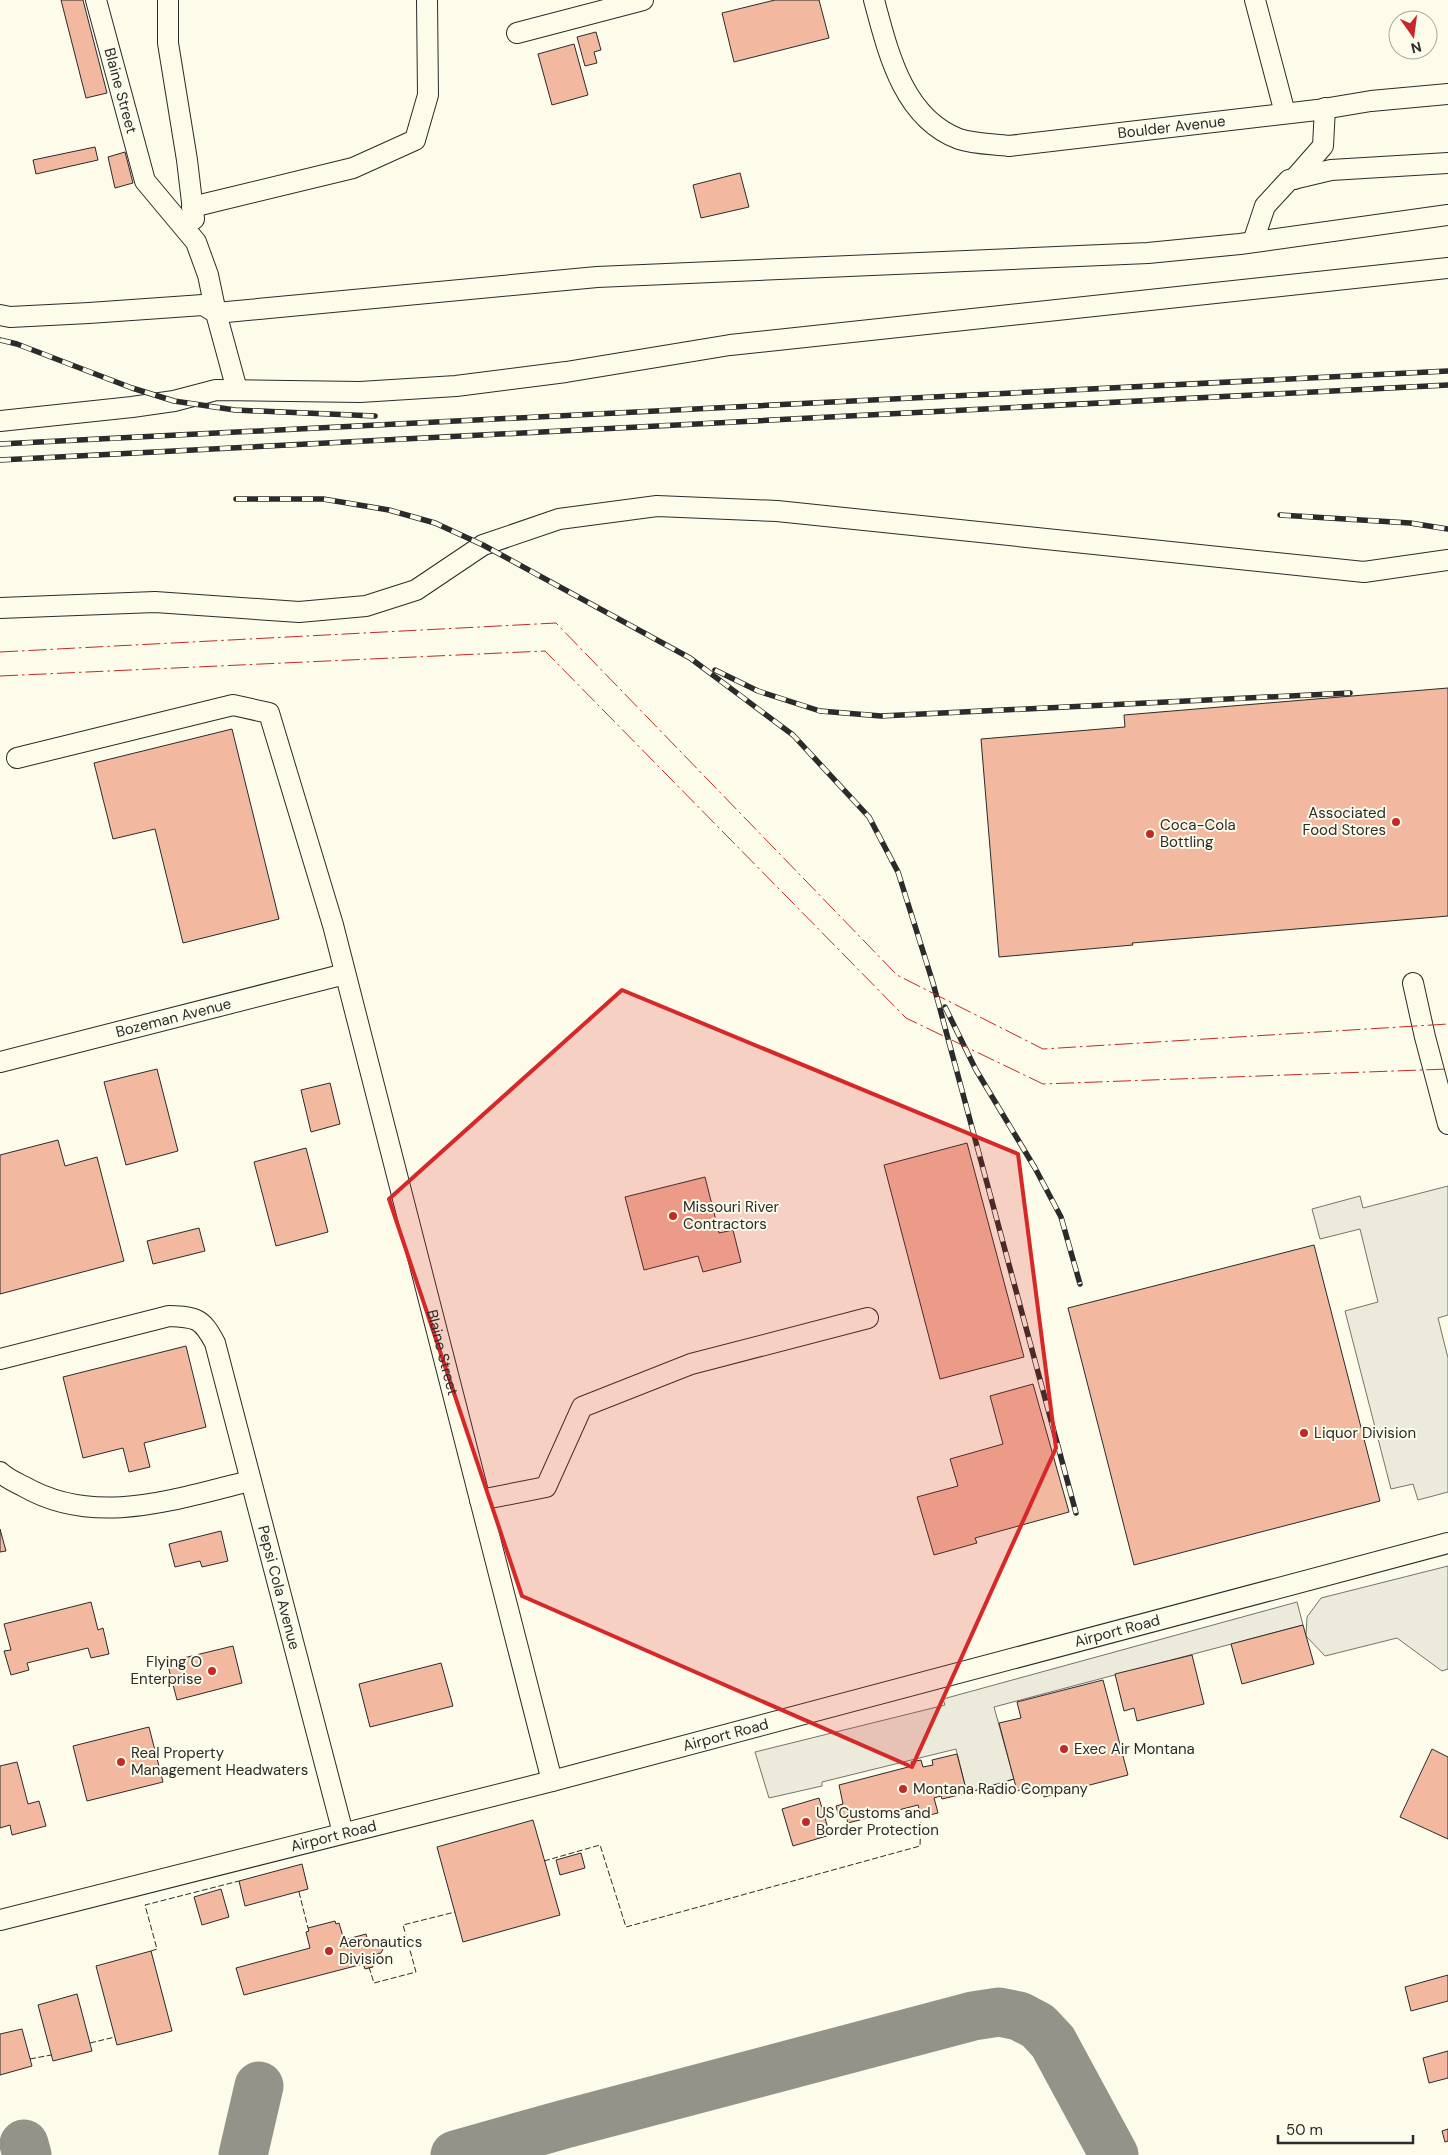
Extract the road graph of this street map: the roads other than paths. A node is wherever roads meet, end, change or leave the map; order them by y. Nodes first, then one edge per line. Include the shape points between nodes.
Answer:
1 (96, 0) edge
2 (168, 0) edge
3 (427, 0) edge
4 (643, 0) edge
5 (874, 0) edge
6 (1255, 0) edge
7 (517, 33) dead end
8 (1448, 94) edge
9 (1325, 108) junction
10 (1285, 113) junction
11 (1448, 163) edge
12 (1294, 179) junction
13 (192, 207) junction
14 (1448, 215) edge
15 (196, 242) junction
16 (1253, 242) junction
17 (1448, 268) edge
18 (216, 314) junction
19 (0, 315) edge
20 (236, 390) junction
21 (0, 421) edge
22 (1448, 560) edge
23 (0, 608) edge
24 (17, 758) dead end
25 (346, 974) junction
26 (1413, 983) dead end
27 (0, 1062) edge
28 (1448, 1124) edge
29 (868, 1318) dead end
30 (0, 1359) edge
31 (0, 1472) edge
32 (250, 1481) junction
33 (480, 1500) junction
34 (1448, 1543) edge
35 (552, 1781) junction
36 (343, 1833) junction
37 (0, 1920) edge

1 - 15 street, Blaine Street via 145,181
2 - 13 street via 168,43
3 - 13 street via 428,95 415,140 353,168
4 - 7 street
5 - 10 street, Boulder Avenue via 890,59 910,97 938,128 961,140 1009,146
6 - 10 street
8 - 9 street, Boulder Avenue
9 - 10 street, Boulder Avenue
9 - 12 street via 1323,146
11 - 12 street via 1331,170
12 - 16 street via 1289,180 1265,206
13 - 15 street
14 - 16 street
15 - 18 street via 208,275
16 - 18 street via 1148,252 597,277
17 - 20 street via 730,345 456,386 360,392
18 - 19 street via 203,305
18 - 20 street
20 - 21 street via 216,390 132,407
22 - 23 street via 1364,572 777,511 657,506 559,519 483,545 416,590 366,606 299,612 155,602
24 - 25 street, Blaine Street via 233,706 269,713
25 - 27 street, Bozeman Avenue
25 - 33 street, Blaine Street
26 - 28 street
29 - 33 street via 691,1364 582,1407 546,1487
30 - 32 street, Pepsi Cola Avenue via 169,1316 190,1316 206,1327 215,1343
31 - 32 street via 41,1497 80,1507 106,1508 144,1506
32 - 36 street, Pepsi Cola Avenue
33 - 35 street, Blaine Street
34 - 35 street, Airport Road
35 - 36 street, Airport Road
36 - 37 street, Airport Road

